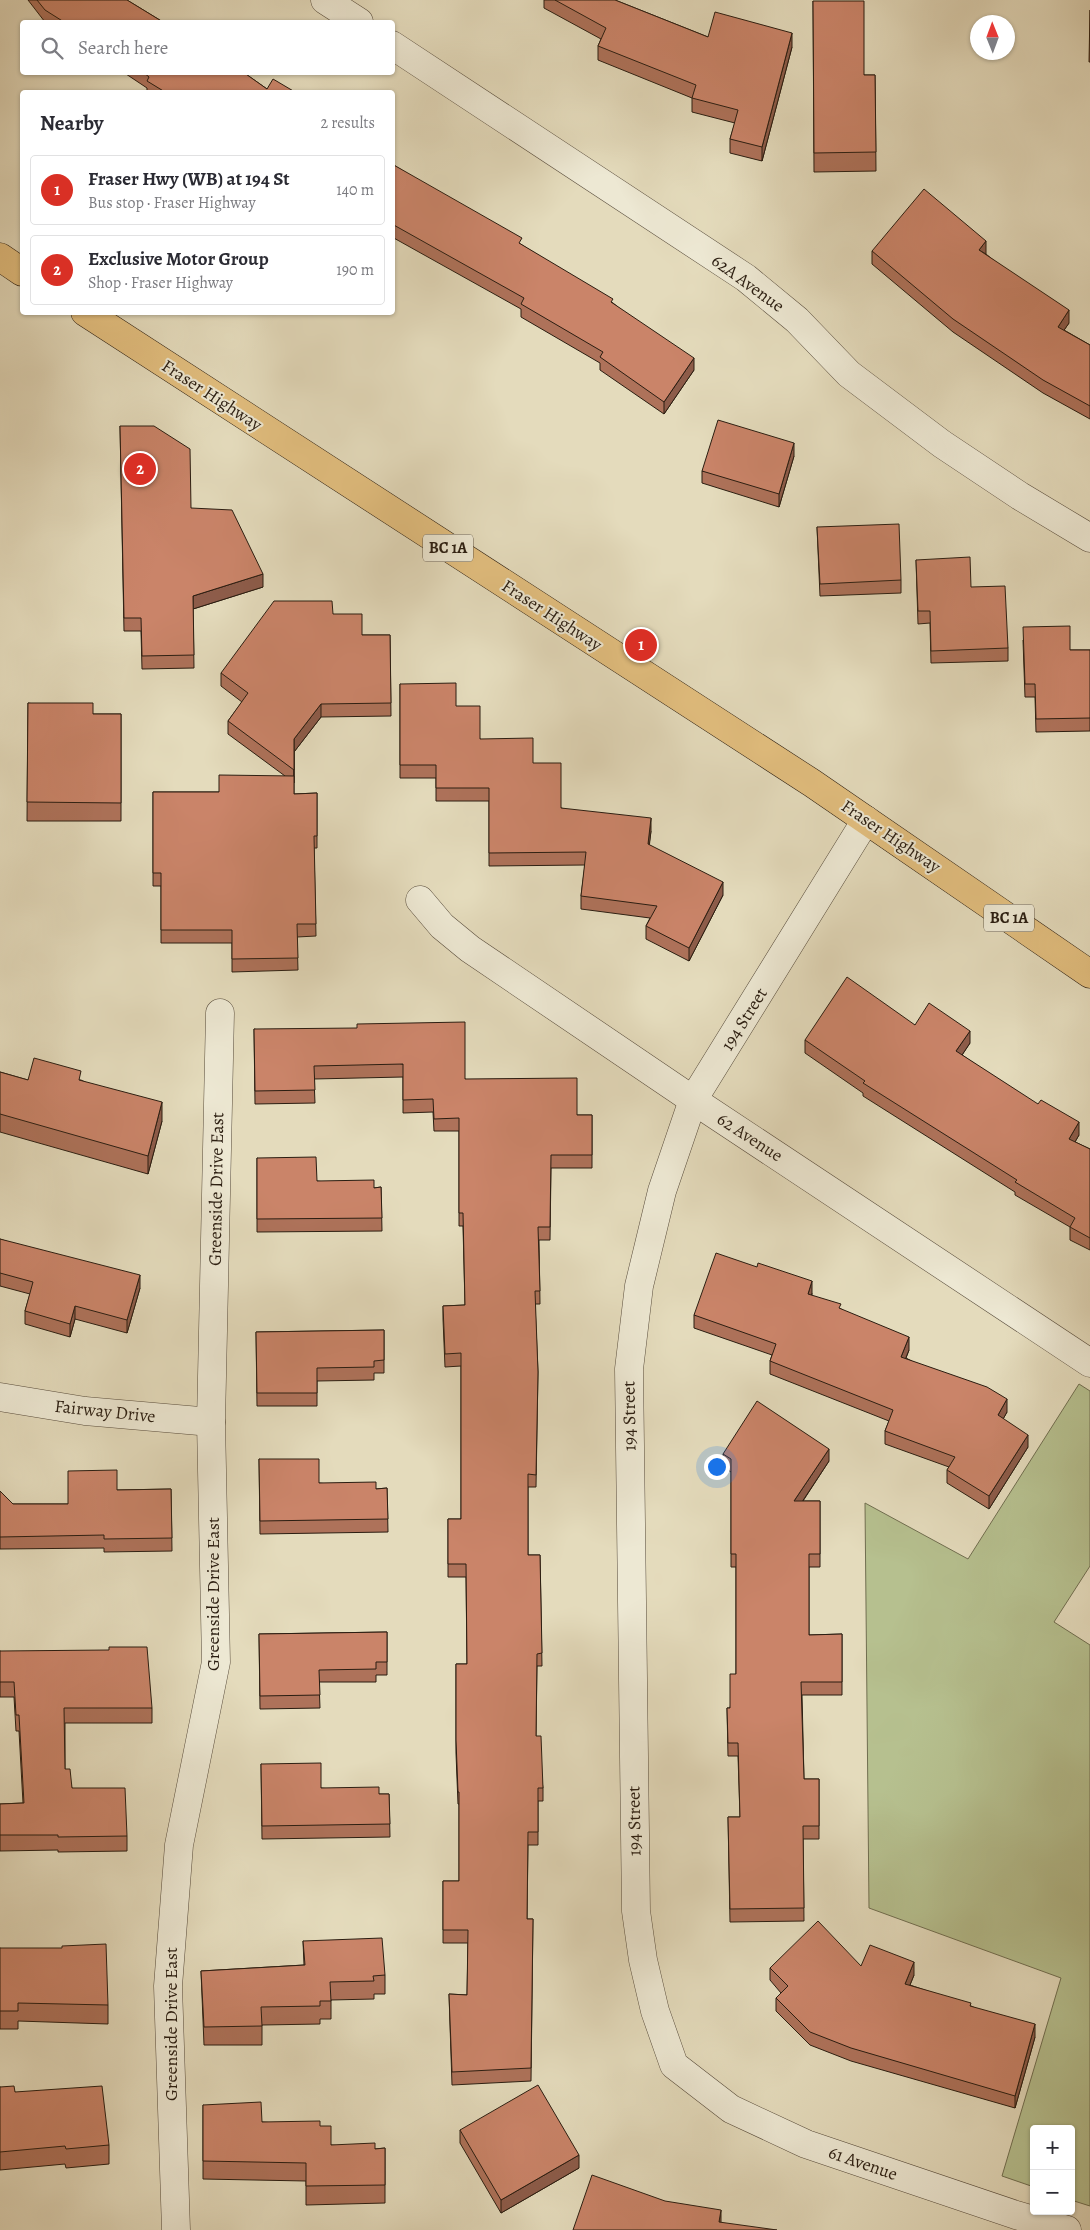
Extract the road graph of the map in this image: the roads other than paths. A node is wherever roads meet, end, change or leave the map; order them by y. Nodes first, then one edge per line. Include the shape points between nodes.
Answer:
1 (325, 0) edge
2 (356, 20) edge
3 (395, 47) edge
4 (0, 257) edge
5 (20, 271) edge
6 (90, 315) edge
7 (1090, 538) edge
8 (866, 820) junction
9 (420, 900) dead end
10 (1090, 974) edge
11 (220, 1013) dead end
12 (694, 1100) junction
13 (1090, 1363) edge
14 (0, 1397) edge
15 (210, 1422) junction
16 (674, 2065) joint
17 (1014, 2222) edge
18 (176, 2230) edge
19 (1067, 2230) edge

1 - 2 street
3 - 7 street, 62A Avenue via 746,278 797,320 849,374 942,444
4 - 5 main road
6 - 8 main road, Fraser Highway / BC 1A
8 - 10 main road, Fraser Highway / BC 1A
8 - 12 street, 194 Street
9 - 12 street, 62 Avenue via 442,926 470,949
11 - 15 street, Greenside Drive East
12 - 13 street, 62 Avenue
12 - 16 street, 194 Street via 662,1191 646,1257 639,1286 629,1369 636,1911 655,2011
14 - 15 street, Fairway Drive via 85,1411
15 - 18 street, Greenside Drive East via 216,1662 179,1846 168,1986
16 - 17 street, 61 Avenue via 731,2109 806,2144
17 - 19 street, 61 Avenue

